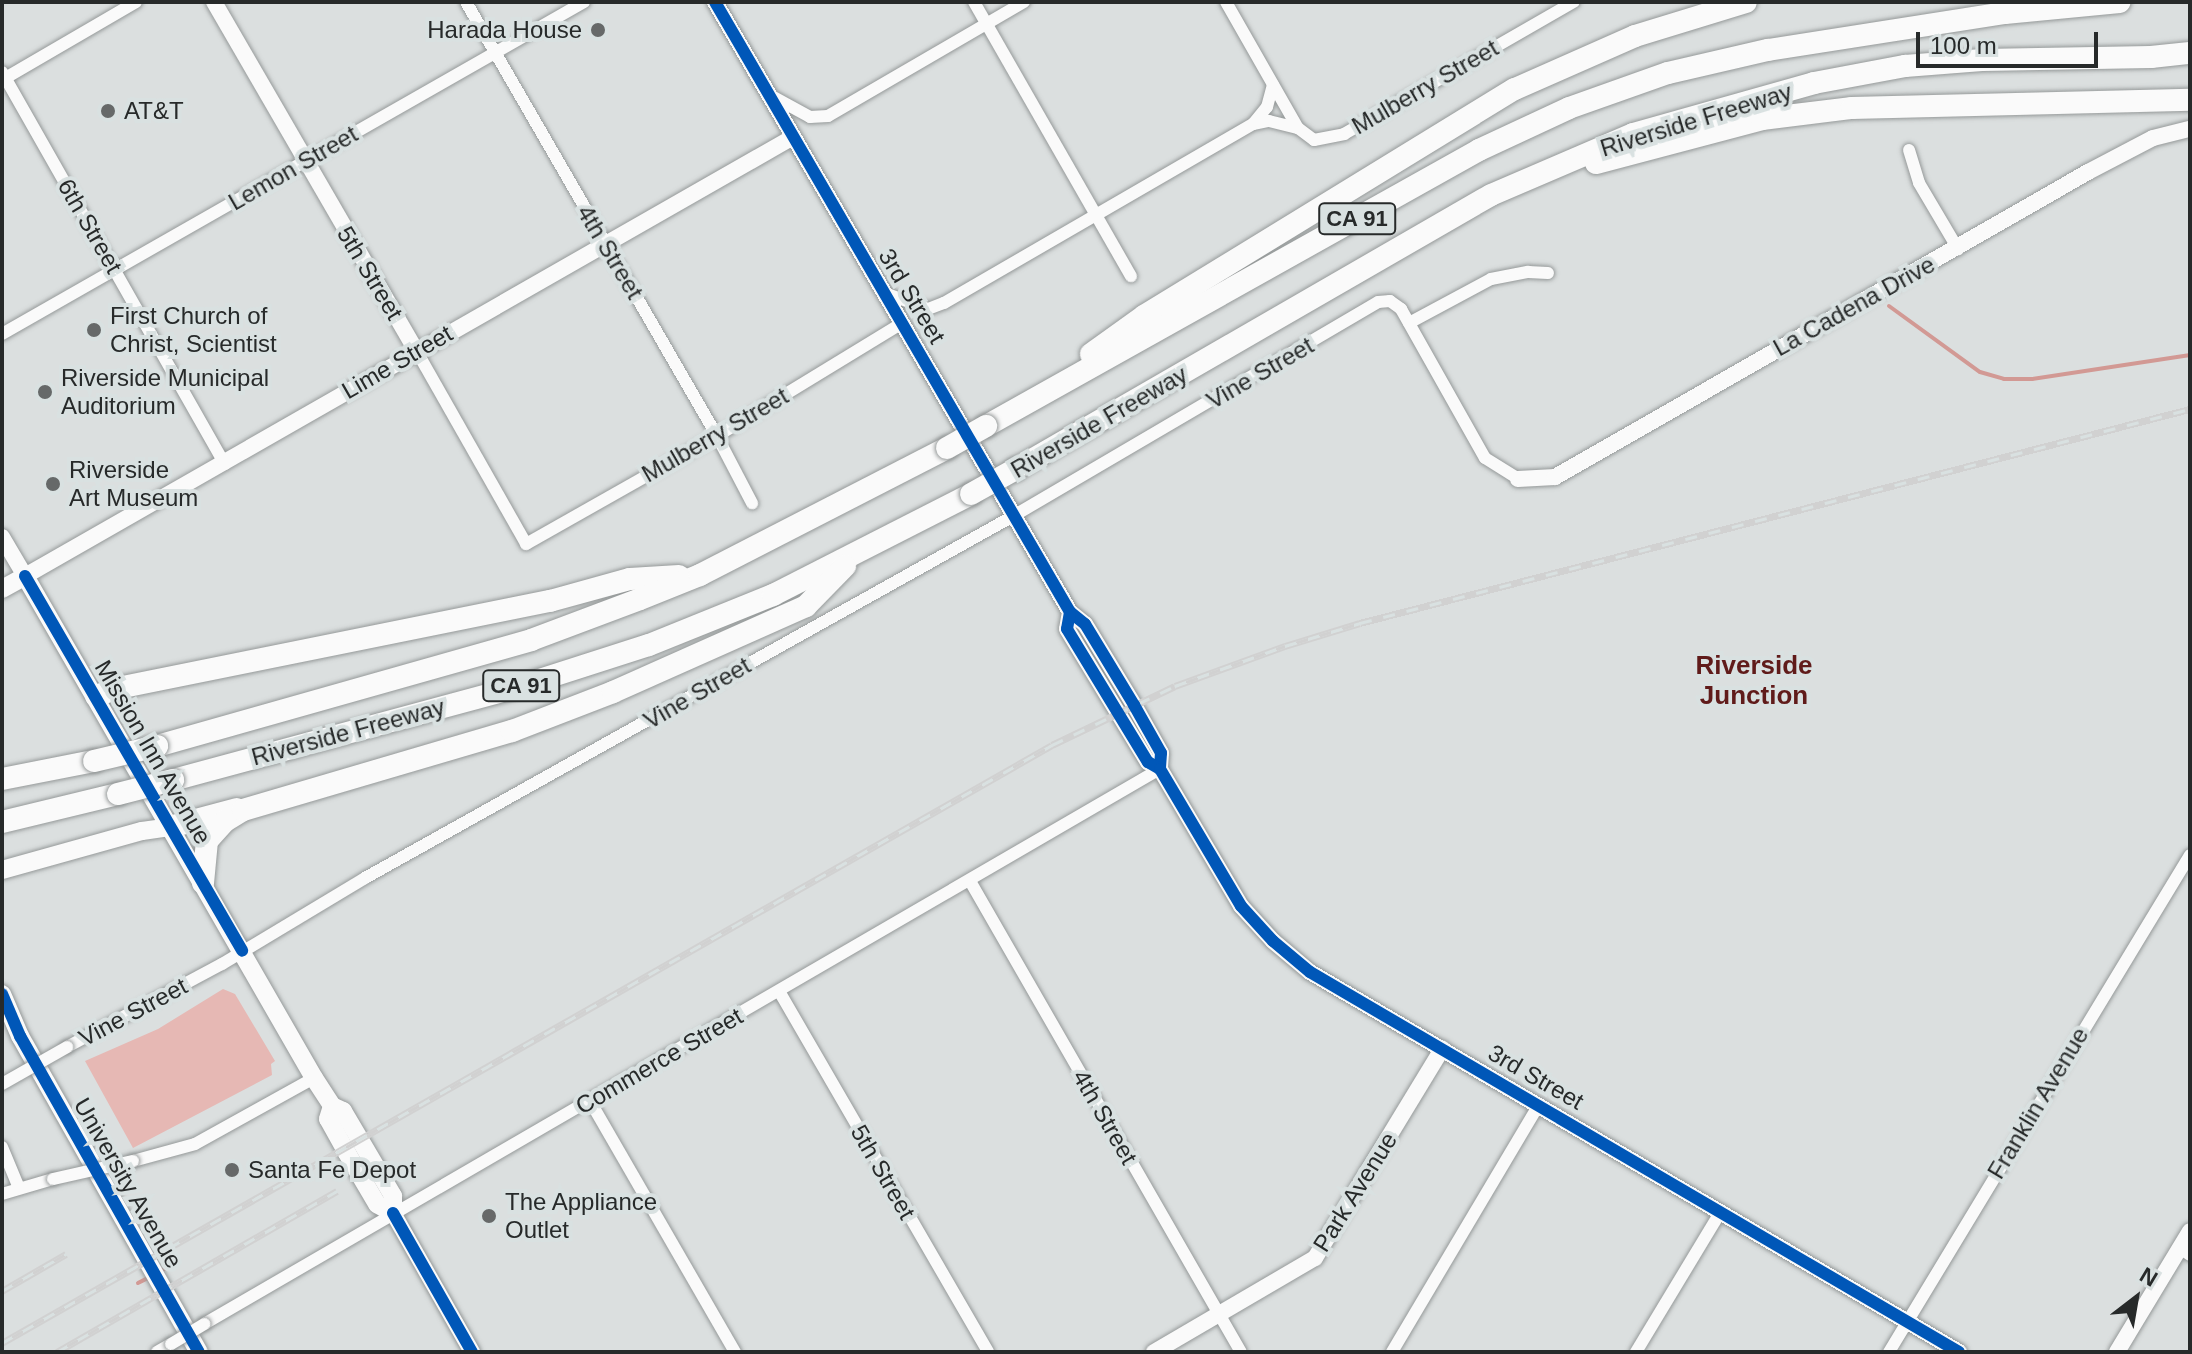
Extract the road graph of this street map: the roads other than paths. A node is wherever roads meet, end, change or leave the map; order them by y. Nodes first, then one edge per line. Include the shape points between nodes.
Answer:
1 (136, 2) edge
2 (214, 2) edge
3 (466, 2) edge
4 (584, 2) edge
5 (715, 2) edge
6 (974, 2) edge
7 (1024, 2) edge
8 (1226, 2) edge
9 (1574, 2) edge
10 (1746, 2) edge
11 (2078, 2) edge
12 (2119, 2) edge
13 (2050, 7) junction
14 (986, 24) junction
15 (495, 53) junction
16 (2190, 55) edge
17 (3, 77) edge
18 (1273, 85) junction
19 (768, 94) junction
20 (2190, 100) edge
21 (1253, 124) junction
22 (1298, 128) junction
23 (2190, 129) edge
24 (793, 137) junction
25 (1909, 150) dead end
26 (305, 162) junction
27 (1491, 195) junction
28 (1097, 213) junction
29 (604, 242) junction
30 (1958, 249) junction
31 (115, 269) junction
32 (1548, 273) dead end
33 (1131, 276) dead end
34 (885, 293) junction
35 (902, 323) junction
36 (1409, 323) junction
37 (2, 334) edge
38 (416, 350) junction
39 (1012, 411) junction
40 (717, 436) junction
41 (225, 464) junction
42 (1518, 479) joint
43 (752, 503) dead end
44 (1015, 515) junction
45 (2, 537) edge
46 (526, 544) joint
47 (856, 553) junction
48 (700, 575) junction
49 (25, 576) junction
50 (2, 589) edge
51 (96, 696) junction
52 (1160, 769) junction
53 (2, 779) edge
54 (243, 810) junction
55 (2, 822) edge
56 (170, 827) junction
57 (2189, 854) edge
58 (2, 870) edge
59 (970, 881) junction
60 (203, 883) junction
61 (242, 951) junction
62 (779, 991) junction
63 (2, 994) edge
64 (2, 1017) edge
65 (20, 1036) junction
66 (1442, 1049) junction
67 (314, 1078) junction
68 (2, 1084) edge
69 (590, 1101) junction
70 (1539, 1104) junction
71 (2, 1147) edge
72 (19, 1188) junction
73 (2, 1194) edge
74 (1721, 1211) junction
75 (393, 1213) junction
76 (2190, 1231) edge
77 (2185, 1251) edge
78 (1220, 1315) junction
79 (1907, 1322) junction
80 (157, 1352) edge
81 (199, 1352) edge
82 (472, 1352) edge
83 (735, 1352) edge
84 (988, 1352) edge
85 (1154, 1352) edge
86 (1241, 1352) edge
87 (1392, 1352) edge
88 (1636, 1352) edge
89 (1889, 1352) edge
90 (1959, 1352) edge
91 (2117, 1352) edge

1 - 17 street
2 - 26 main road, 5th Street
3 - 15 street, 4th Street
4 - 15 street, Lemon Street
5 - 19 main road, 3rd Street
6 - 14 street
7 - 14 street
8 - 18 street
9 - 22 street, Mulberry Street via 1344,134 1314,140
10 - 39 highway via 1587,55 1493,101 1144,316
11 - 13 highway
12 - 13 highway, Riverside Freeway / CA 91
13 - 39 highway, Riverside Freeway / CA 91 via 1730,58 1668,73 1569,108 1479,150
14 - 19 street via 828,116 810,117
14 - 28 street
15 - 26 street, Lemon Street
15 - 29 street, 4th Street
16 - 27 highway, Riverside Freeway / CA 91 via 1982,60 1905,66 1814,83 1633,134
17 - 31 street, 6th Street
18 - 21 street via 1267,107
18 - 22 street
19 - 24 main road, 3rd Street
20 - 27 highway via 1892,105 1762,119
21 - 22 street, Mulberry Street via 1269,121
21 - 28 street
23 - 30 main road, La Cadena Drive via 2125,152
24 - 29 main road, Lime Street
24 - 34 main road, 3rd Street
25 - 30 street via 1919,183
26 - 31 street, Lemon Street
26 - 38 main road, 5th Street
27 - 47 highway, Riverside Freeway / CA 91, bridge via 1016,469
28 - 33 street
28 - 34 street via 944,303 928,309
29 - 38 main road, Lime Street
29 - 40 street, 4th Street
30 - 42 main road, La Cadena Drive via 1555,477
31 - 37 street, Lemon Street
31 - 41 street, 6th Street
32 - 36 street via 1491,279
34 - 35 main road, 3rd Street
35 - 40 street, Mulberry Street
35 - 44 main road, 3rd Street
36 - 42 street via 1485,458
36 - 44 street, Vine Street via 1390,301 1378,302
38 - 41 main road, Lime Street
38 - 46 street, 5th Street
39 - 48 highway, Riverside Freeway / CA 91, bridge
40 - 43 street, 4th Street
40 - 46 street, Mulberry Street
41 - 49 main road, Lime Street
44 - 52 main road, 3rd Street via 1070,612 1085,624 1134,705 1161,753
44 - 61 street, Vine Street
45 - 49 main road, Mission Inn Avenue
47 - 54 highway via 806,606 613,692 512,731
47 - 55 highway, Riverside Freeway / CA 91, bridge via 773,595 649,645 521,686
48 - 51 highway via 630,579 550,601
48 - 53 highway, Riverside Freeway / CA 91, bridge via 531,640 157,746
49 - 50 main road, Lime Street
49 - 51 main road, Mission Inn Avenue
51 - 56 main road, Mission Inn Avenue
52 - 59 street, Commerce Street
52 - 66 main road, 3rd Street via 1241,906 1273,941 1310,972
54 - 56 highway
54 - 60 highway via 207,841
56 - 58 main road
56 - 60 main road, Mission Inn Avenue
57 - 79 street, Franklin Avenue
59 - 62 street, Commerce Street
59 - 78 street, 4th Street
60 - 61 main road, Mission Inn Avenue
61 - 67 main road, Mission Inn Avenue
61 - 68 street, Vine Street, bridge
62 - 69 street, Commerce Street
62 - 84 street, 5th Street
63 - 65 main road, University Avenue
64 - 65 main road, University Avenue
65 - 81 main road, University Avenue
66 - 70 main road, 3rd Street
66 - 78 main road, Park Avenue via 1315,1258
67 - 72 street, bridge via 195,1144
67 - 75 main road, Mission Inn Avenue via 332,1106 343,1111 393,1196
69 - 75 street, Commerce Street
69 - 83 street
70 - 74 main road, 3rd Street
70 - 87 street
71 - 72 street
72 - 73 street
74 - 79 main road, 3rd Street
74 - 88 street
75 - 80 street, Commerce Street, bridge
75 - 82 main road, Mission Inn Avenue
76 - 77 main road
77 - 91 main road
78 - 85 main road, Park Avenue
78 - 86 street, 4th Street
79 - 89 street, Franklin Avenue
79 - 90 main road, 3rd Street

